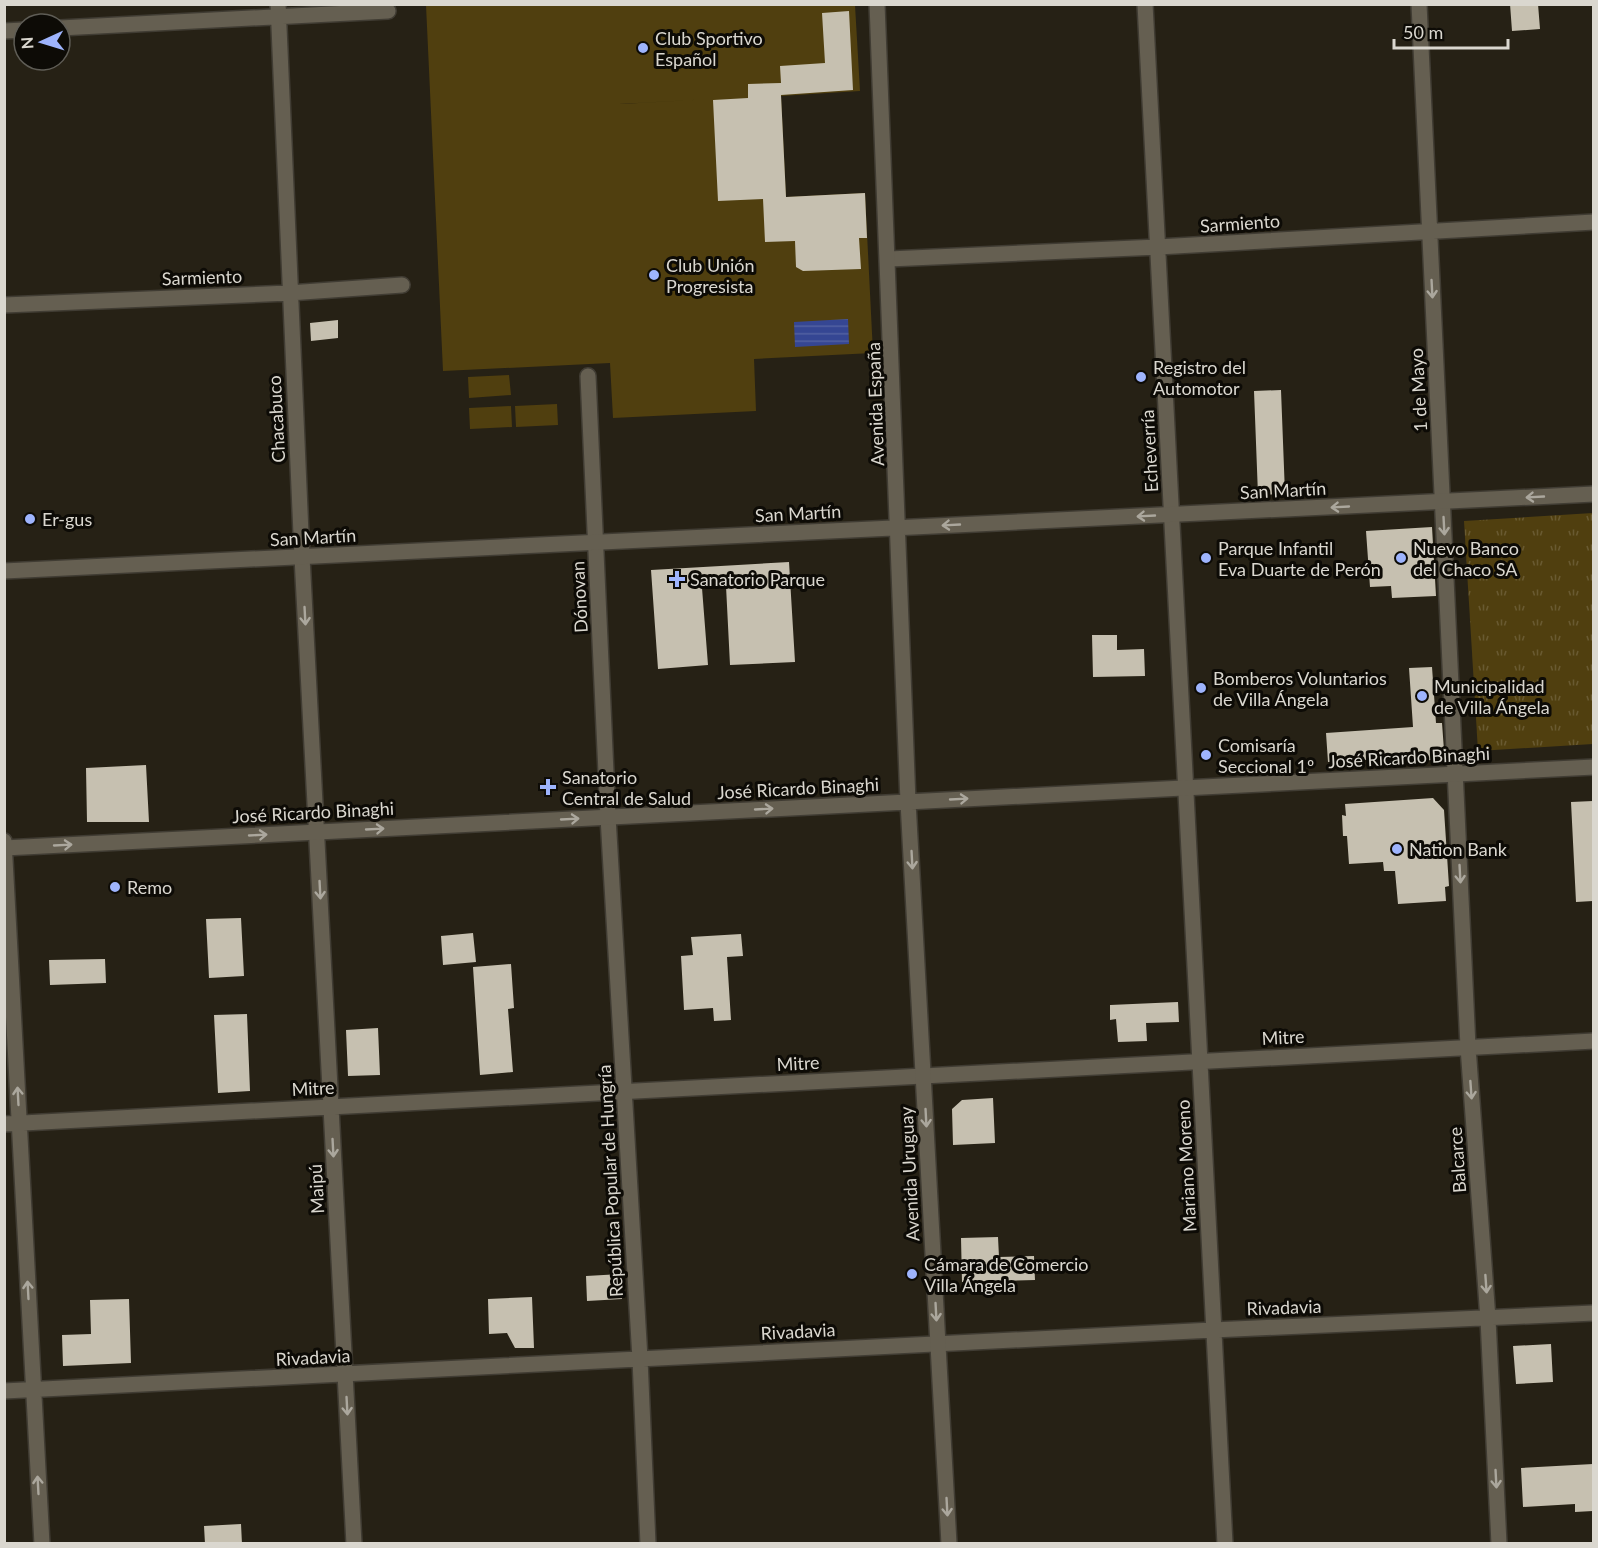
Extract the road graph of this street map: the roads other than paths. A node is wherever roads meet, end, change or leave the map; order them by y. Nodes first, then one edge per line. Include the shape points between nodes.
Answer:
1 (877, 4) edge
2 (1145, 4) edge
3 (1419, 4) edge
4 (278, 11) edge
5 (388, 11) dead end
6 (72, 27) edge
7 (1593, 222) edge
8 (1429, 230) junction
9 (1158, 247) junction
10 (889, 258) junction
11 (402, 285) dead end
12 (289, 293) junction
13 (4, 305) edge
14 (588, 376) dead end
15 (1593, 494) edge
16 (1443, 502) junction
17 (1172, 515) junction
18 (900, 528) junction
19 (596, 543) junction
20 (302, 557) junction
21 (4, 572) edge
22 (1593, 767) edge
23 (1456, 774) junction
24 (1187, 787) junction
25 (909, 802) junction
26 (608, 817) junction
27 (316, 832) junction
28 (4, 841) edge
29 (5, 848) edge
30 (1593, 1041) edge
31 (1468, 1047) junction
32 (1201, 1060) junction
33 (923, 1076) junction
34 (625, 1091) junction
35 (331, 1107) junction
36 (12, 1124) edge
37 (1593, 1313) edge
38 (1488, 1319) junction
39 (1213, 1330) junction
40 (937, 1344) junction
41 (640, 1359) junction
42 (345, 1375) junction
43 (33, 1390) junction
44 (4, 1391) edge
45 (42, 1544) edge
46 (354, 1544) edge
47 (648, 1544) edge
48 (950, 1544) edge
49 (1225, 1544) edge
50 (1499, 1544) edge

1 - 10 street, Avenida España
2 - 9 street, Echeverría
3 - 8 street, 1 de Mayo
4 - 5 street
4 - 6 street
4 - 12 street, Chacabuco
7 - 8 street, Sarmiento
8 - 9 street, Sarmiento
8 -> 16 street, 1 de Mayo
9 - 10 street, Sarmiento
9 - 17 street, Echeverría
10 - 18 street, Avenida España
11 - 12 street, Sarmiento
12 - 13 street, Sarmiento
12 - 20 street, Chacabuco
14 - 19 street, Dónovan
15 -> 16 street, San Martín
16 -> 17 street, San Martín
16 -> 23 street, 1 de Mayo
17 -> 18 street, San Martín
17 - 24 street, Echeverría
18 - 19 street, San Martín
18 - 25 street, Avenida España
19 - 20 street, San Martín
19 - 26 street, Dónovan
20 - 21 street, San Martín
20 -> 27 street, Chacabuco
22 - 23 street, José Ricardo Binaghi
23 - 24 street, José Ricardo Binaghi
23 -> 31 street, Balcarce
25 -> 24 street, José Ricardo Binaghi
24 - 32 street, Mariano Moreno
26 -> 25 street, José Ricardo Binaghi
25 -> 33 street, Avenida Uruguay
27 -> 26 street, José Ricardo Binaghi
26 - 34 street, República Popular de Hungría
29 -> 27 street, José Ricardo Binaghi
27 -> 35 street, Maipú
28 - 29 street
36 -> 29 street
30 - 31 street, Mitre
31 - 32 street, Mitre
31 -> 38 street, Balcarce
32 - 33 street, Mitre
32 - 39 street, Mariano Moreno
33 - 34 street, Mitre
33 -> 40 street, Avenida Uruguay
34 - 35 street, Mitre
34 - 41 street, República Popular de Hungría
35 - 36 street, Mitre
35 -> 42 street, Maipú
43 -> 36 street
37 - 38 street, Rivadavia
38 - 39 street, Rivadavia
38 -> 50 street, Balcarce
39 - 40 street, Rivadavia
39 - 49 street, Mariano Moreno
40 - 41 street, Rivadavia
40 -> 48 street, Avenida Uruguay
41 - 42 street, Rivadavia
41 - 47 street, República Popular de Hungría
42 - 43 street, Rivadavia
42 -> 46 street, Maipú
43 - 44 street, Rivadavia
45 -> 43 street

